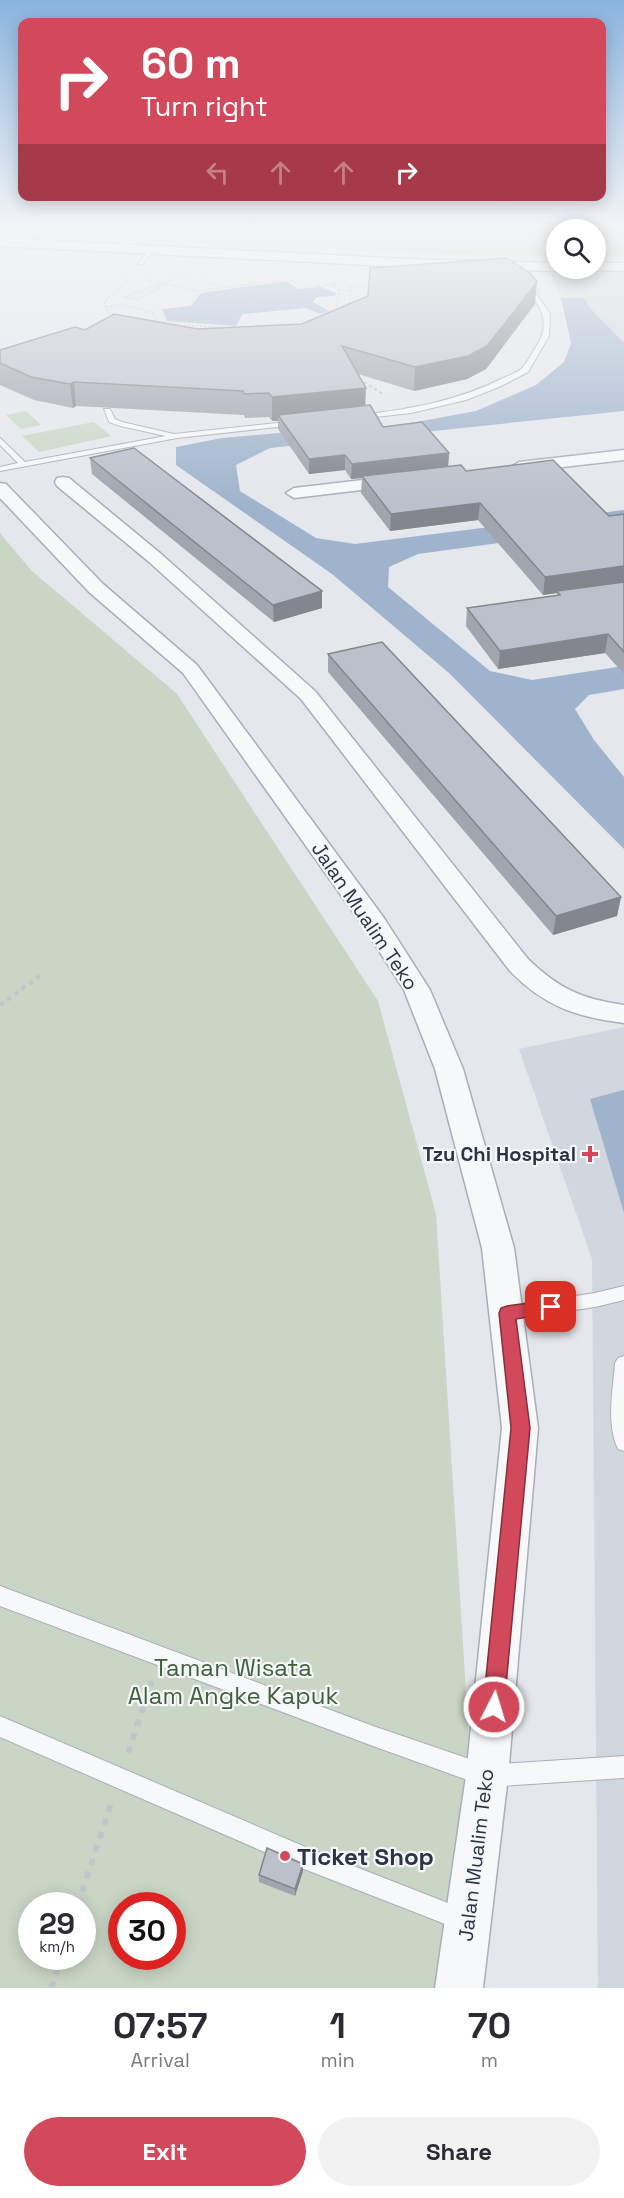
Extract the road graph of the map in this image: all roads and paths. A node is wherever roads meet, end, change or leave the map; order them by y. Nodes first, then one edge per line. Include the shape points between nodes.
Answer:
1 (117, 318) edge
2 (155, 318) edge
3 (321, 318) edge
4 (547, 318) edge
5 (317, 320) edge
6 (116, 321) edge
7 (157, 323) junction
8 (148, 326) edge
9 (237, 328) edge
10 (353, 375) edge
11 (107, 411) edge
12 (411, 411) junction
13 (348, 419) edge
14 (302, 423) edge
15 (177, 436) junction
16 (0, 440) edge
17 (622, 457) edge
18 (23, 464) junction
19 (0, 469) edge
20 (503, 469) edge
21 (410, 480) edge
22 (63, 482) dead end
23 (0, 488) edge
24 (294, 493) dead end
25 (44, 973) dead end
26 (0, 1005) edge
27 (624, 1014) edge
28 (624, 1293) edge
29 (507, 1313) junction
30 (624, 1364) edge
31 (624, 1443) edge
32 (0, 1596) edge
33 (0, 1726) edge
34 (624, 1767) edge
35 (487, 1776) junction
36 (467, 1921) junction
37 (57, 1970) edge
38 (51, 1988) edge
39 (459, 1988) edge

1 - 6 path
2 - 7 path
3 - 5 path
4 - 12 lane via 546,336 525,370 463,398
7 - 8 path
7 - 9 path
10 - 12 path
11 - 15 lane via 120,424
12 - 13 lane
14 - 15 lane
15 - 18 lane
16 - 18 lane
17 - 20 street
18 - 19 lane
21 - 24 street
22 - 27 street via 154,556 308,695 537,983 564,1000 591,1010
23 - 29 street, Jalan Mualim Teko via 96,588 190,669 375,924 417,990 452,1080 498,1248
25 - 26 path
28 - 29 lane
29 - 35 street, Jalan Mualim Teko via 520,1428
30 - 31 lane
32 - 35 lane
33 - 36 lane via 307,1858
34 - 35 lane
35 - 36 street, Jalan Mualim Teko
36 - 39 street, Jalan Mualim Teko
37 - 38 path

